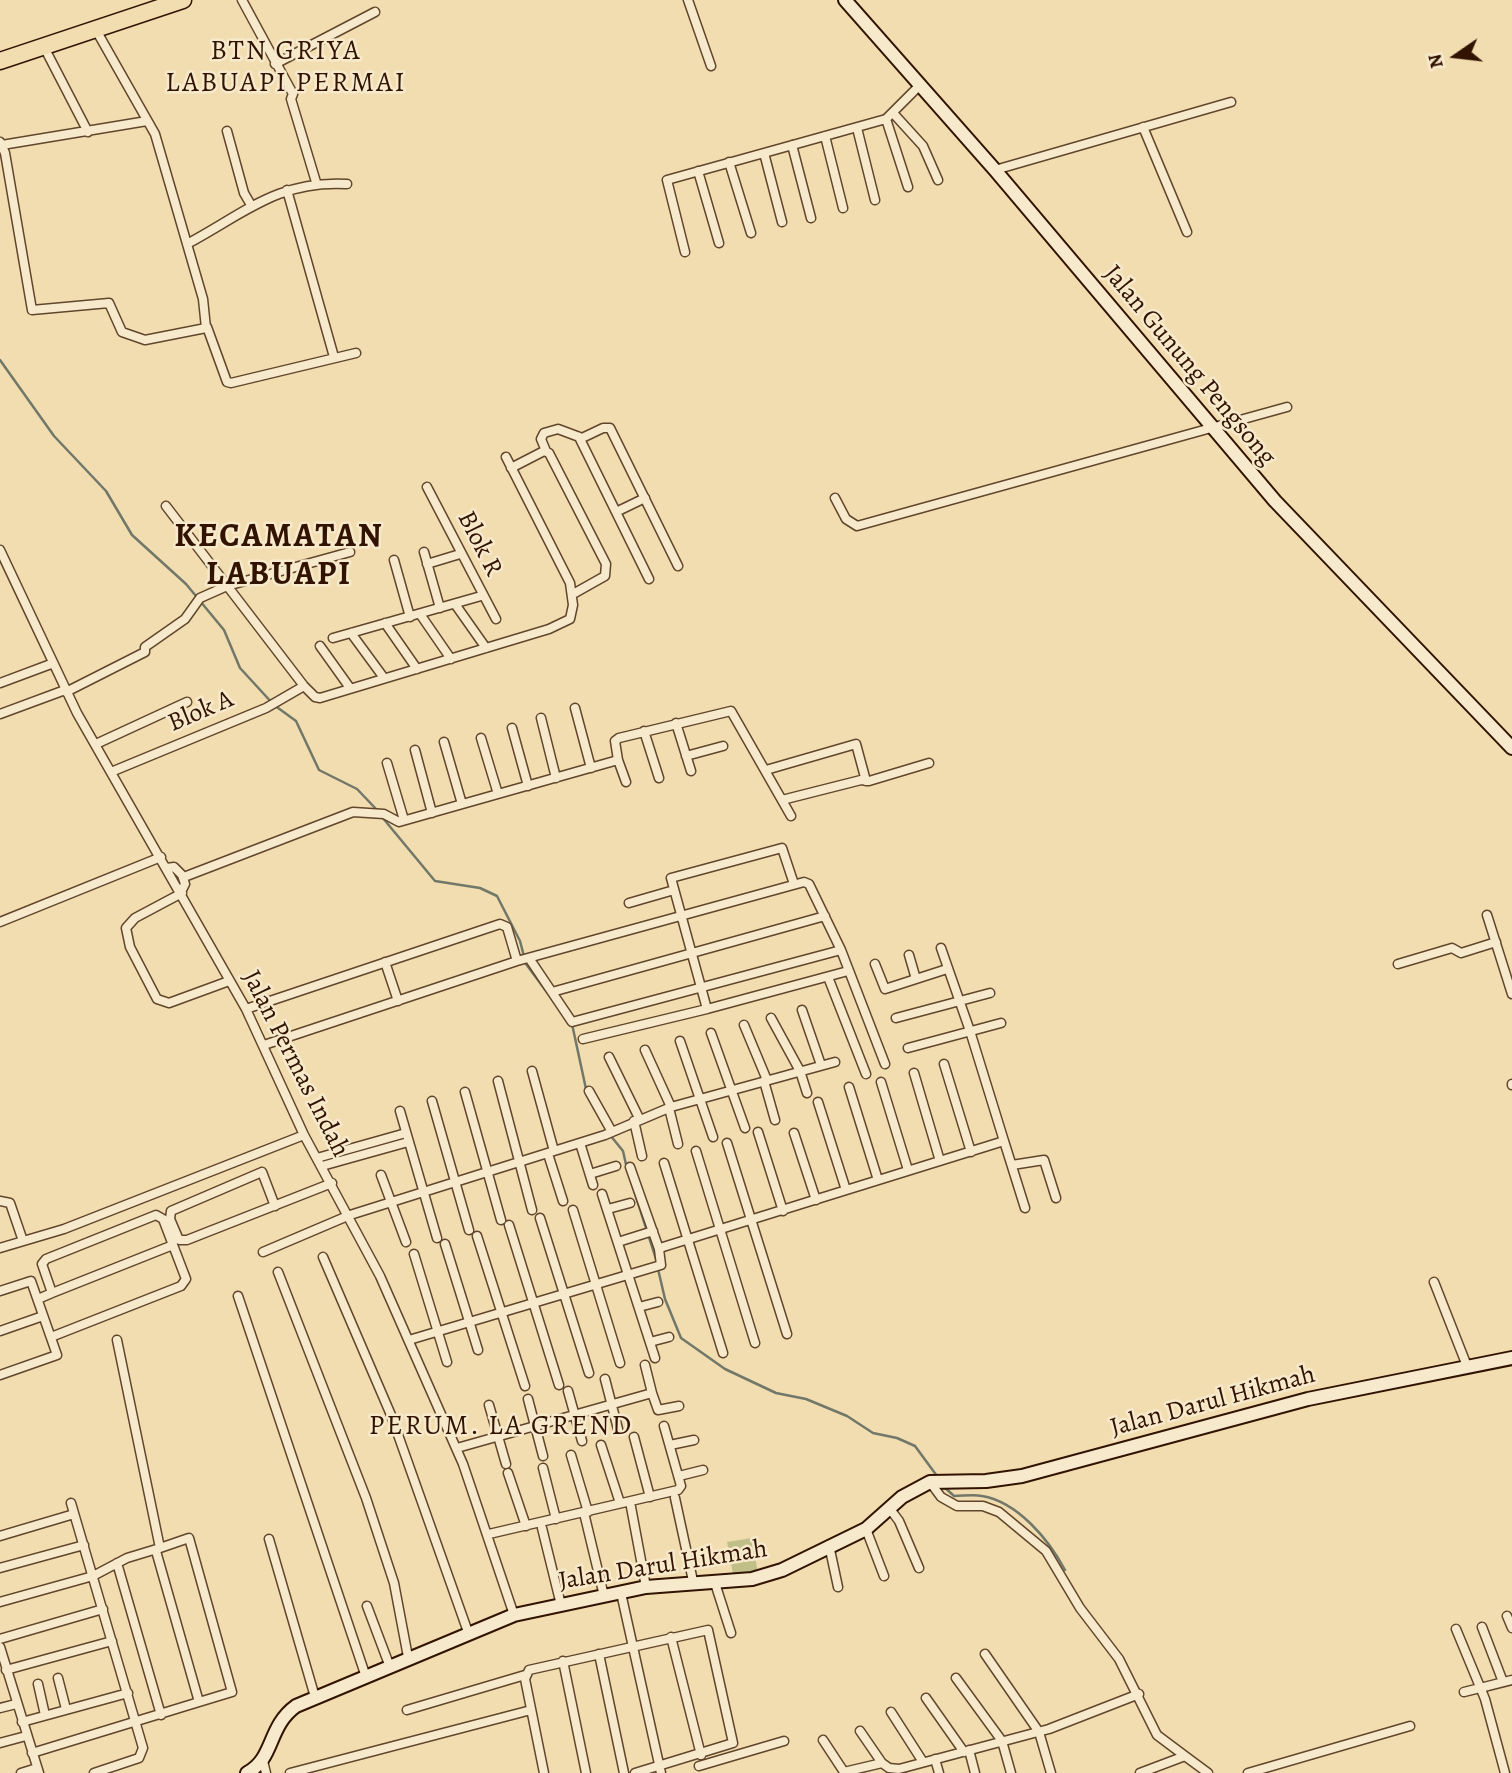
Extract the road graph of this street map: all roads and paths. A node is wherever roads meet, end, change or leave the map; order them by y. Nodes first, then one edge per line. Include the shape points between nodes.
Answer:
1 (183, 0) edge
2 (242, 0) edge
3 (688, 0) edge
4 (845, 0) edge
5 (375, 12) dead end
6 (96, 30) junction
7 (44, 47) junction
8 (0, 61) edge
9 (275, 64) junction
10 (711, 66) dead end
11 (919, 86) junction
12 (1231, 102) dead end
13 (889, 116) junction
14 (147, 121) junction
15 (1143, 127) junction
16 (857, 128) junction
17 (227, 131) dead end
18 (88, 132) junction
19 (825, 136) junction
20 (1, 143) edge
21 (792, 145) junction
22 (764, 153) junction
23 (729, 162) junction
24 (995, 170) junction
25 (698, 171) junction
26 (938, 180) dead end
27 (316, 182) junction
28 (347, 184) dead end
29 (908, 187) dead end
30 (287, 190) junction
31 (876, 200) dead end
32 (251, 205) junction
33 (843, 208) dead end
34 (811, 218) dead end
35 (782, 222) dead end
36 (1187, 232) dead end
37 (751, 233) dead end
38 (719, 243) dead end
39 (187, 244) junction
40 (685, 252) dead end
41 (207, 327) junction
42 (356, 353) dead end
43 (334, 357) junction
44 (1287, 407) dead end
45 (1214, 429) junction
46 (579, 438) junction
47 (546, 451) junction
48 (506, 457) dead end
49 (511, 468) junction
50 (427, 487) dead end
51 (645, 498) junction
52 (835, 498) dead end
53 (166, 506) dead end
54 (616, 512) junction
55 (349, 552) dead end
56 (424, 552) dead end
57 (1, 554) edge
58 (460, 554) junction
59 (394, 560) dead end
60 (427, 564) junction
61 (678, 566) dead end
62 (649, 579) dead end
63 (227, 586) junction
64 (573, 594) junction
65 (481, 596) junction
66 (455, 604) junction
67 (440, 608) junction
68 (420, 614) junction
69 (410, 617) junction
70 (496, 619) dead end
71 (385, 623) junction
72 (351, 633) junction
73 (333, 638) dead end
74 (320, 646) dead end
75 (486, 648) junction
76 (451, 659) junction
77 (51, 664) junction
78 (417, 669) junction
79 (384, 678) junction
80 (0, 683) edge
81 (304, 686) junction
82 (350, 688) junction
83 (66, 691) junction
84 (187, 702) dead end
85 (575, 708) dead end
86 (0, 714) edge
87 (541, 718) dead end
88 (676, 723) junction
89 (512, 728) dead end
90 (644, 731) junction
91 (481, 738) dead end
92 (444, 742) dead end
93 (96, 744) junction
94 (723, 747) dead end
95 (1512, 748) edge
96 (415, 750) dead end
97 (686, 756) junction
98 (618, 760) junction
99 (387, 763) dead end
100 (929, 763) dead end
101 (592, 768) junction
102 (766, 770) junction
103 (691, 771) dead end
104 (111, 772) junction
105 (556, 778) junction
106 (659, 778) dead end
107 (866, 780) junction
108 (626, 782) dead end
109 (527, 786) junction
110 (498, 794) junction
111 (782, 800) junction
112 (462, 804) junction
113 (432, 813) junction
114 (791, 816) dead end
115 (404, 820) junction
116 (161, 857) junction
117 (167, 868) junction
118 (184, 877) junction
119 (794, 884) junction
120 (674, 890) junction
121 (181, 892) junction
122 (629, 904) dead end
123 (1488, 915) dead end
124 (681, 916) junction
125 (825, 916) junction
126 (0, 922) edge
127 (1496, 942) junction
128 (941, 948) dead end
129 (841, 950) junction
130 (691, 952) junction
131 (909, 955) dead end
132 (523, 960) junction
133 (385, 962) junction
134 (875, 964) dead end
135 (1398, 964) dead end
136 (947, 969) junction
137 (848, 971) junction
138 (828, 977) junction
139 (916, 979) junction
140 (229, 981) junction
141 (701, 988) junction
142 (552, 992) junction
143 (990, 993) dead end
144 (1512, 994) edge
145 (398, 1001) junction
146 (959, 1001) junction
147 (246, 1009) junction
148 (707, 1009) junction
149 (802, 1010) dead end
150 (771, 1018) dead end
151 (896, 1018) dead end
152 (1001, 1023) dead end
153 (744, 1025) dead end
154 (970, 1031) junction
155 (711, 1033) dead end
156 (583, 1039) dead end
157 (680, 1041) dead end
158 (264, 1045) junction
159 (908, 1048) dead end
160 (645, 1050) dead end
161 (609, 1057) dead end
162 (835, 1062) dead end
163 (885, 1064) dead end
164 (944, 1064) dead end
165 (821, 1065) junction
166 (800, 1071) junction
167 (532, 1072) dead end
168 (914, 1073) dead end
169 (866, 1074) dead end
170 (498, 1081) dead end
171 (766, 1081) junction
172 (881, 1082) dead end
173 (849, 1087) dead end
174 (733, 1090) junction
175 (589, 1091) dead end
176 (465, 1092) dead end
177 (807, 1093) dead end
178 (702, 1100) junction
179 (432, 1101) dead end
180 (818, 1102) dead end
181 (670, 1108) junction
182 (400, 1111) dead end
183 (637, 1120) junction
184 (775, 1120) dead end
185 (746, 1128) dead end
186 (758, 1132) dead end
187 (609, 1133) junction
188 (794, 1133) dead end
189 (304, 1135) junction
190 (407, 1138) junction
191 (713, 1138) dead end
192 (1004, 1142) junction
193 (580, 1143) junction
194 (727, 1143) dead end
195 (678, 1144) dead end
196 (696, 1151) dead end
197 (551, 1152) junction
198 (971, 1152) junction
199 (642, 1156) dead end
200 (317, 1158) junction
201 (940, 1161) junction
202 (519, 1162) junction
203 (664, 1163) dead end
204 (1012, 1165) junction
205 (322, 1166) junction
206 (615, 1166) dead end
207 (630, 1167) dead end
208 (908, 1170) junction
209 (488, 1173) junction
210 (590, 1174) junction
211 (380, 1175) dead end
212 (878, 1180) junction
213 (456, 1182) junction
214 (332, 1183) junction
215 (593, 1185) dead end
216 (846, 1190) junction
217 (421, 1191) junction
218 (602, 1195) dead end
219 (1056, 1198) dead end
220 (816, 1200) junction
221 (0, 1201) edge
222 (391, 1201) junction
223 (563, 1201) dead end
224 (630, 1203) dead end
225 (275, 1206) junction
226 (1026, 1208) dead end
227 (608, 1209) junction
228 (532, 1210) dead end
229 (573, 1210) dead end
230 (783, 1211) junction
231 (350, 1214) junction
232 (540, 1218) dead end
233 (753, 1221) junction
234 (469, 1230) dead end
235 (722, 1230) junction
236 (648, 1233) junction
237 (477, 1236) dead end
238 (437, 1238) dead end
239 (688, 1239) junction
240 (23, 1241) junction
241 (618, 1241) junction
242 (406, 1242) dead end
243 (445, 1244) dead end
244 (173, 1245) junction
245 (0, 1248) edge
246 (659, 1249) junction
247 (263, 1252) dead end
248 (414, 1254) dead end
249 (323, 1257) dead end
250 (278, 1272) dead end
251 (630, 1275) junction
252 (1434, 1282) dead end
253 (597, 1285) junction
254 (0, 1291) edge
255 (52, 1293) junction
256 (566, 1294) junction
257 (238, 1296) dead end
258 (38, 1299) junction
259 (658, 1302) dead end
260 (535, 1304) junction
261 (639, 1307) junction
262 (502, 1313) junction
263 (44, 1316) junction
264 (470, 1322) junction
265 (0, 1331) edge
266 (439, 1332) junction
267 (787, 1334) dead end
268 (51, 1337) junction
269 (669, 1337) dead end
270 (117, 1340) dead end
271 (409, 1340) junction
272 (650, 1342) junction
273 (755, 1343) dead end
274 (478, 1350) dead end
275 (723, 1353) dead end
276 (1512, 1358) edge
277 (655, 1359) dead end
278 (447, 1362) dead end
279 (620, 1363) dead end
280 (645, 1365) dead end
281 (1467, 1366) junction
282 (589, 1373) dead end
283 (0, 1375) edge
284 (606, 1379) dead end
285 (559, 1385) dead end
286 (525, 1387) dead end
287 (568, 1391) dead end
288 (652, 1393) junction
289 (528, 1399) dead end
290 (612, 1404) junction
291 (489, 1405) dead end
292 (679, 1406) dead end
293 (575, 1415) junction
294 (535, 1426) junction
295 (664, 1426) dead end
296 (618, 1429) dead end
297 (497, 1437) junction
298 (634, 1437) dead end
299 (694, 1440) dead end
300 (582, 1441) dead end
301 (601, 1445) dead end
302 (670, 1446) junction
303 (457, 1448) junction
304 (571, 1455) dead end
305 (543, 1456) dead end
306 (543, 1468) dead end
307 (703, 1470) dead end
308 (679, 1476) junction
309 (936, 1482) junction
310 (650, 1497) junction
311 (675, 1498) dead end
312 (71, 1503) dead end
313 (620, 1503) junction
314 (631, 1507) dead end
315 (890, 1509) junction
316 (74, 1514) junction
317 (587, 1515) junction
318 (556, 1519) junction
319 (526, 1526) junction
320 (542, 1528) dead end
321 (866, 1528) junction
322 (489, 1534) junction
323 (0, 1536) edge
324 (269, 1538) dead end
325 (83, 1545) junction
326 (830, 1545) junction
327 (158, 1550) junction
328 (117, 1563) junction
329 (919, 1567) dead end
330 (0, 1568) edge
331 (93, 1576) junction
332 (884, 1576) dead end
333 (714, 1580) junction
334 (693, 1581) junction
335 (646, 1587) junction
336 (838, 1587) dead end
337 (621, 1593) junction
338 (604, 1596) junction
339 (0, 1601) edge
340 (561, 1605) junction
341 (367, 1606) dead end
342 (103, 1609) junction
343 (514, 1615) junction
344 (1507, 1616) dead end
345 (1482, 1627) dead end
346 (1512, 1628) edge
347 (1456, 1629) dead end
348 (468, 1632) junction
349 (732, 1633) dead end
350 (671, 1637) junction
351 (0, 1639) edge
352 (112, 1641) junction
353 (634, 1646) junction
354 (0, 1647) edge
355 (599, 1654) junction
356 (985, 1654) dead end
357 (408, 1657) junction
358 (563, 1661) junction
359 (390, 1667) junction
360 (6, 1670) junction
361 (525, 1675) junction
362 (366, 1677) junction
363 (58, 1678) dead end
364 (956, 1678) dead end
365 (1508, 1681) edge
366 (38, 1684) dead end
367 (1480, 1688) junction
368 (1464, 1692) dead end
369 (128, 1693) junction
370 (1139, 1694) junction
371 (315, 1697) junction
372 (926, 1698) dead end
373 (199, 1702) junction
374 (16, 1704) junction
375 (0, 1708) edge
376 (66, 1709) junction
377 (408, 1710) dead end
378 (531, 1710) junction
379 (891, 1712) dead end
380 (161, 1715) junction
381 (45, 1716) junction
382 (22, 1722) junction
383 (136, 1722) junction
384 (1410, 1726) dead end
385 (860, 1731) dead end
386 (1039, 1732) junction
387 (26, 1736) junction
388 (823, 1740) dead end
389 (784, 1741) dead end
390 (1002, 1741) junction
391 (0, 1743) edge
392 (967, 1751) junction
393 (32, 1753) junction
394 (698, 1755) junction
395 (1185, 1756) junction
396 (935, 1759) junction
397 (923, 1762) junction
398 (882, 1763) junction
399 (265, 1767) edge
400 (699, 1769) edge
401 (660, 1770) edge
402 (38, 1771) edge
403 (900, 1771) edge
404 (21, 1773) edge
405 (94, 1773) edge
406 (247, 1773) edge
407 (290, 1773) edge
408 (544, 1773) edge
409 (586, 1773) edge
410 (624, 1773) edge
411 (635, 1773) edge
412 (939, 1773) edge
413 (975, 1773) edge
414 (1011, 1773) edge
415 (1051, 1773) edge
416 (1140, 1773) edge
417 (1208, 1773) edge
418 (1248, 1773) edge
419 (1505, 1773) edge

1 - 6 highway
2 - 9 street
3 - 10 street
4 - 11 street, Jalan Gunung Pengsong
5 - 9 street
6 - 7 highway
6 - 14 street
7 - 8 highway
7 - 18 street
9 - 27 street via 293,94
11 - 13 street
11 - 24 street, Jalan Gunung Pengsong
12 - 15 street
13 - 16 street
13 - 26 street via 923,146
13 - 29 street
14 - 18 street
14 - 39 street via 155,134
15 - 24 street
15 - 36 street
16 - 19 street
16 - 31 street
17 - 32 street
18 - 20 street
19 - 21 street
19 - 33 street
20 - 41 street via 32,310 109,303 119,329 131,338 145,340
21 - 22 street
21 - 34 street
22 - 23 street
22 - 35 street
23 - 25 street
23 - 37 street
24 - 45 street, Jalan Gunung Pengsong
25 - 38 street
25 - 40 street via 666,182
27 - 28 street
27 - 30 street
30 - 32 street
30 - 43 street
32 - 39 street
39 - 41 street
41 - 43 street via 231,383
42 - 43 street
44 - 45 street
45 - 52 street via 857,527 846,519
45 - 95 street, Jalan Gunung Pengsong via 1302,531
46 - 47 street via 558,429 544,433 541,439
46 - 51 street via 610,428
46 - 54 street
47 - 49 street
47 - 64 street via 608,570
48 - 49 street
49 - 64 street
50 - 58 street, Blok R
51 - 54 street
51 - 61 street
53 - 63 street
54 - 62 street
55 - 63 street
56 - 60 street
57 - 77 street, Jalan Permas Indah
58 - 60 street
58 - 65 street, Blok R
59 - 69 street
60 - 67 street
63 - 81 street
63 - 83 street via 198,599 185,620 145,647 145,652
64 - 75 street via 567,621
65 - 66 street
65 - 70 street, Blok R
66 - 67 street
66 - 75 street
67 - 68 street
68 - 69 street
68 - 76 street
69 - 71 street
71 - 72 street
71 - 78 street
72 - 73 street
72 - 79 street
74 - 82 street
75 - 76 street
76 - 78 street
77 - 80 street
77 - 83 street, Jalan Permas Indah
78 - 79 street
79 - 82 street
81 - 82 street via 318,698
81 - 104 street, Blok A via 266,708
83 - 86 street
83 - 93 street, Jalan Permas Indah
84 - 93 street
85 - 101 street
87 - 105 street
88 - 90 street
88 - 97 street
88 - 102 street via 731,711
89 - 109 street
90 - 98 street via 615,741
90 - 106 street
91 - 110 street
92 - 112 street
93 - 104 street, Jalan Permas Indah
94 - 97 street
96 - 113 street
97 - 103 street
98 - 101 street
98 - 108 street
99 - 115 street
100 - 107 street
101 - 105 street
102 - 107 street via 856,744
102 - 111 street
104 - 116 street, Jalan Permas Indah
105 - 109 street
107 - 111 street
109 - 110 street
110 - 112 street
111 - 114 street
112 - 113 street
113 - 115 street
115 - 118 street via 353,812
116 - 117 street, Jalan Permas Indah
116 - 126 street
117 - 118 street via 177,868
117 - 121 street, Jalan Permas Indah
118 - 121 street
119 - 120 street via 780,848 673,878
119 - 124 street
119 - 125 street via 809,884
120 - 122 street
120 - 124 street
121 - 140 street, Jalan Permas Indah
121 - 140 street via 135,918 127,928 130,947 157,999 169,1003
123 - 127 street
124 - 130 street
124 - 132 street
125 - 129 street
125 - 130 street
127 - 135 street via 1461,953 1452,948
127 - 144 street
128 - 136 street
129 - 137 street
129 - 141 street
130 - 141 street
130 - 142 street
131 - 139 street
132 - 133 street via 507,927 500,923
132 - 142 street
132 - 145 street
133 - 145 street
133 - 147 street
134 - 139 street via 885,989
136 - 139 street
136 - 146 street
137 - 138 street
137 - 163 street
138 - 148 street
138 - 169 street
140 - 147 street, Jalan Permas Indah
141 - 142 street via 574,1021
141 - 148 street
143 - 146 street
145 - 158 street
146 - 151 street
146 - 154 street
147 - 158 street, Jalan Permas Indah
148 - 156 street
149 - 165 street
150 - 166 street
152 - 154 street
153 - 171 street
154 - 159 street
154 - 192 street
155 - 174 street
157 - 178 street
158 - 189 street, Jalan Permas Indah
160 - 181 street
161 - 183 street
162 - 165 street
164 - 198 street
165 - 166 street
166 - 171 street
166 - 177 street
167 - 197 street
168 - 201 street
170 - 202 street
171 - 174 street
171 - 184 street
172 - 208 street
173 - 212 street
174 - 178 street
174 - 185 street
175 - 187 street
176 - 209 street
178 - 181 street
178 - 191 street
179 - 213 street
180 - 216 street
181 - 183 street
181 - 195 street
182 - 190 street
183 - 187 street
183 - 199 street
186 - 230 street
187 - 193 street
188 - 220 street
189 - 200 street, Jalan Permas Indah
189 - 240 street
190 - 200 street
190 - 205 street
190 - 217 street
192 - 198 street
192 - 204 street
193 - 197 street
193 - 210 street
194 - 233 street
196 - 235 street
197 - 202 street
197 - 223 street
198 - 201 street
200 - 205 street, Jalan Permas Indah
201 - 208 street
202 - 209 street
202 - 228 street
203 - 239 street
204 - 219 street via 1044,1160
204 - 226 street
205 - 214 street, Jalan Permas Indah
206 - 210 street
207 - 236 street
208 - 212 street
209 - 213 street
209 - 260 street
210 - 215 street
211 - 222 street
212 - 216 street
213 - 217 street
213 - 234 street
214 - 225 street
214 - 231 street, Jalan Permas Indah
216 - 220 street
217 - 222 street
217 - 238 street
218 - 227 street
220 - 230 street
221 - 240 street via 10,1203
222 - 231 street
222 - 242 street
224 - 227 street
225 - 225 street via 187,1240 179,1240 170,1219 171,1211 262,1172
227 - 241 street
229 - 253 street
230 - 233 street
231 - 247 street
231 - 271 street, Jalan Permas Indah
232 - 256 street
233 - 235 street
233 - 267 street
235 - 239 street
235 - 273 street
236 - 241 street
236 - 246 street
237 - 262 street
239 - 246 street
239 - 275 street
240 - 245 street
241 - 251 street
243 - 264 street
244 - 255 street
244 - 255 street via 163,1219 156,1215 46,1259 42,1264
244 - 268 street via 186,1279 181,1286
246 - 251 street via 657,1266
248 - 266 street
249 - 348 street via 391,1415
250 - 357 street via 366,1498 394,1583
251 - 253 street
251 - 261 street
252 - 281 street
253 - 256 street
253 - 279 street
254 - 258 street via 31,1281
255 - 258 street
256 - 260 street
256 - 282 street
257 - 362 street
258 - 263 street
259 - 261 street
260 - 262 street
260 - 285 street
261 - 272 street
262 - 264 street
262 - 286 street
263 - 265 street
263 - 268 street
264 - 266 street
264 - 274 street
266 - 271 street
266 - 278 street
268 - 283 street via 57,1354
269 - 272 street
270 - 327 street
271 - 303 street, Jalan Permas Indah
272 - 277 street
276 - 281 street, Jalan Darul Hikmah
280 - 288 street
281 - 309 street, Jalan Darul Hikmah via 1356,1387 1040,1472 986,1481
284 - 290 street
287 - 293 street
288 - 290 street
288 - 292 street via 658,1410
289 - 294 street
290 - 293 street
290 - 296 street
291 - 297 street
293 - 294 street
293 - 300 street
294 - 297 street
294 - 305 street
295 - 302 street
297 - 303 street
297 - 319 street
298 - 310 street
299 - 302 street
301 - 313 street
302 - 308 street
303 - 322 street, Jalan Permas Indah
304 - 317 street
306 - 318 street
307 - 308 street
308 - 310 street via 678,1490
309 - 315 street, Jalan Darul Hikmah via 902,1497
309 - 370 street via 941,1497 957,1506 983,1506 999,1512 1046,1551
310 - 313 street
311 - 334 street
312 - 316 street
313 - 317 street
314 - 335 street
315 - 321 street, Jalan Darul Hikmah
315 - 329 street
316 - 323 street
316 - 325 street
317 - 318 street
317 - 338 street
318 - 319 street
319 - 322 street
320 - 340 street
321 - 326 street, Jalan Darul Hikmah
321 - 332 street
322 - 343 street, Jalan Permas Indah
324 - 371 street
325 - 330 street
325 - 331 street
326 - 333 street, Jalan Darul Hikmah via 772,1573
326 - 336 street
327 - 328 street
327 - 373 street
327 - 373 street via 189,1538 232,1692
328 - 331 street
328 - 380 street
331 - 339 street
331 - 342 street
333 - 334 street, Jalan Darul Hikmah
333 - 349 street
334 - 335 street, Jalan Darul Hikmah
335 - 337 street, Jalan Darul Hikmah
337 - 338 street, Jalan Darul Hikmah
337 - 353 street
338 - 340 street, Jalan Darul Hikmah
340 - 343 street, Jalan Darul Hikmah
341 - 359 street
342 - 351 street
342 - 352 street
343 - 348 street, Jalan Darul Hikmah
344 - 346 street
345 - 365 street
347 - 367 street
348 - 357 street, Jalan Darul Hikmah
350 - 353 street
350 - 394 street
350 - 394 street via 703,1629 709,1632 733,1743
352 - 360 street
352 - 369 street
353 - 355 street
353 - 401 street
354 - 360 street
355 - 358 street
355 - 410 street
356 - 386 street
357 - 359 street, Jalan Darul Hikmah
358 - 361 street via 533,1668
358 - 409 street
359 - 362 street, Jalan Darul Hikmah
360 - 374 street
361 - 377 street
361 - 378 street
362 - 371 street, Jalan Darul Hikmah
363 - 376 street
364 - 390 street
365 - 367 street
366 - 381 street
367 - 368 street
367 - 419 street
369 - 376 street
369 - 383 street
370 - 386 street
370 - 395 street via 1157,1735
371 - 399 street, Jalan Darul Hikmah via 280,1720
372 - 392 street
373 - 380 street
374 - 375 street
374 - 382 street
376 - 381 street
378 - 407 street
378 - 408 street
379 - 397 street
380 - 383 street
381 - 382 street
382 - 387 street
383 - 393 street
383 - 405 street via 143,1755
384 - 418 street
385 - 398 street
386 - 390 street
386 - 415 street
387 - 391 street
387 - 393 street
388 - 398 street via 844,1772
389 - 400 street
390 - 392 street
390 - 414 street
392 - 396 street
392 - 413 street
393 - 402 street
394 - 400 street
394 - 401 street
395 - 416 street
395 - 417 street
396 - 397 street
396 - 412 street
397 - 403 street
398 - 403 street
399 - 406 street, Jalan Darul Hikmah
401 - 411 street
402 - 404 street

